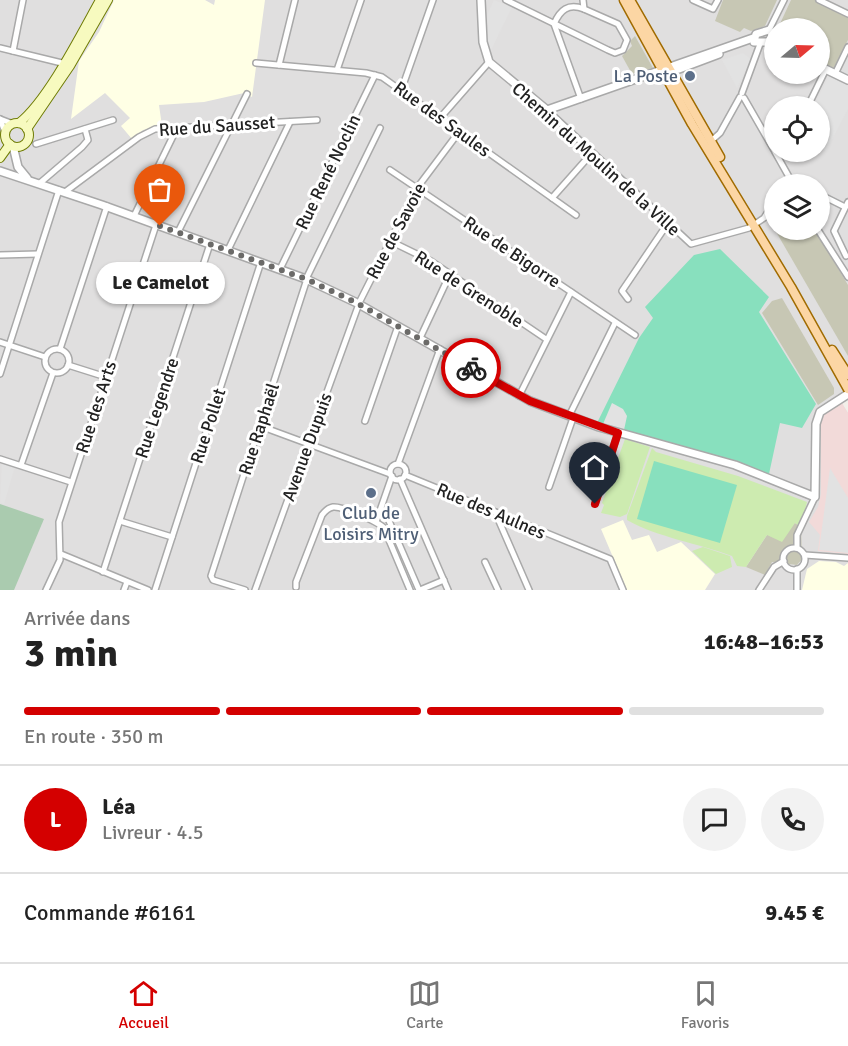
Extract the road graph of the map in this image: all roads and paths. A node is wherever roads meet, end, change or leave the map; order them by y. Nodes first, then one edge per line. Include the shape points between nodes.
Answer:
1 (23, 0) edge
2 (100, 0) edge
3 (108, 0) edge
4 (295, 0) edge
5 (362, 0) edge
6 (433, 0) edge
7 (480, 0) edge
8 (506, 0) edge
9 (583, 0) edge
10 (624, 0) edge
11 (630, 0) edge
12 (693, 0) edge
13 (718, 0) edge
14 (784, 0) edge
15 (819, 0) edge
16 (584, 9) junction
17 (848, 14) edge
18 (775, 18) edge
19 (554, 24) junction
20 (764, 32) edge
21 (756, 41) junction
22 (764, 42) edge
23 (848, 47) edge
24 (0, 48) edge
25 (13, 51) junction
26 (256, 63) dead end
27 (489, 63) junction
28 (67, 65) junction
29 (279, 65) junction
30 (338, 70) junction
31 (667, 70) junction
32 (830, 72) edge
33 (835, 74) junction
34 (375, 75) junction
35 (848, 80) edge
36 (401, 90) junction
37 (247, 94) dead end
38 (742, 96) junction
39 (580, 99) junction
40 (547, 111) junction
41 (440, 118) junction
42 (0, 119) edge
43 (113, 120) dead end
44 (317, 120) dead end
45 (290, 122) junction
46 (231, 124) junction
47 (20, 125) junction
48 (177, 128) junction
49 (380, 128) dead end
50 (85, 129) junction
51 (459, 132) junction
52 (764, 133) edge
53 (711, 141) junction
54 (11, 142) junction
55 (36, 144) dead end
56 (0, 150) edge
57 (592, 153) junction
58 (0, 158) edge
59 (390, 170) dead end
60 (0, 171) edge
61 (30, 180) junction
62 (40, 183) junction
63 (417, 188) junction
64 (62, 191) junction
65 (552, 198) junction
66 (830, 198) edge
67 (847, 205) edge
68 (107, 206) junction
69 (576, 215) dead end
70 (134, 216) junction
71 (764, 217) edge
72 (668, 223) junction
73 (755, 223) junction
74 (156, 225) junction
75 (178, 232) junction
76 (825, 240) edge
77 (390, 241) junction
78 (210, 244) junction
79 (228, 250) junction
80 (38, 254) junction
81 (0, 255) edge
82 (847, 257) edge
83 (261, 262) junction
84 (839, 262) junction
85 (280, 269) junction
86 (450, 274) junction
87 (848, 278) edge
88 (307, 279) junction
89 (571, 292) junction
90 (628, 299) dead end
91 (359, 304) junction
92 (615, 323) junction
93 (398, 326) junction
94 (635, 335) dead end
95 (420, 338) junction
96 (546, 339) junction
97 (0, 342) edge
98 (9, 345) junction
99 (60, 349) junction
100 (440, 349) junction
101 (45, 357) junction
102 (68, 365) junction
103 (53, 373) junction
104 (0, 374) edge
105 (848, 375) edge
106 (106, 377) junction
107 (848, 392) edge
108 (519, 396) junction
109 (571, 417) junction
110 (365, 421) dead end
111 (260, 426) junction
112 (618, 433) junction
113 (308, 444) junction
114 (0, 459) edge
115 (398, 464) junction
116 (21, 465) junction
117 (391, 475) junction
118 (403, 477) junction
119 (71, 482) junction
120 (549, 487) dead end
121 (815, 497) junction
122 (595, 504) dead end
123 (380, 511) junction
124 (495, 512) junction
125 (120, 521) junction
126 (376, 522) junction
127 (172, 537) junction
128 (797, 548) junction
129 (61, 554) junction
130 (805, 555) junction
131 (848, 558) edge
132 (784, 561) junction
133 (485, 562) dead end
134 (797, 569) junction
135 (103, 572) junction
136 (444, 580) junction
137 (127, 582) junction
138 (299, 588) edge
139 (446, 589) edge
140 (46, 590) edge
141 (124, 590) edge
142 (148, 590) edge
143 (155, 590) edge
144 (245, 590) edge
145 (255, 590) edge
146 (289, 590) edge
147 (410, 590) edge
148 (420, 590) edge
149 (498, 590) edge
150 (529, 590) edge
151 (623, 590) edge
152 (759, 590) edge
153 (797, 590) edge

1 - 25 street
2 - 28 main road
3 - 28 main road
4 - 29 street
5 - 30 street
6 - 36 street
7 - 27 street
8 - 19 street
9 - 16 street
10 - 31 main road
11 - 31 main road
12 - 13 street via 713,9
14 - 18 street
15 - 17 street
16 - 19 street via 567,7
16 - 19 street via 618,24 627,46 620,52 608,50
19 - 39 street
20 - 21 street via 756,34
21 - 22 street
21 - 31 street
21 - 38 street
23 - 33 street
24 - 25 street
25 - 28 street
26 - 29 street, Rue des Saules
27 - 40 street, Chemin du Moulin de la Ville
27 - 41 street
28 - 47 main road
29 - 30 street, Rue des Saules
30 - 34 street, Rue des Saules
31 - 39 street
31 - 53 main road
31 - 73 main road via 692,124
32 - 33 street
33 - 35 street
34 - 36 street, Rue des Saules
34 - 85 street, Rue René Noclin
36 - 41 street, Rue des Saules
37 - 46 street
38 - 52 street
38 - 53 street
39 - 40 street
40 - 57 street, Chemin du Moulin de la Ville
41 - 51 street, Rue des Saules
42 - 47 street
42 - 54 street
43 - 50 street
44 - 45 street, Rue du Sausset
45 - 46 street, Rue du Sausset
45 - 79 street
46 - 48 street, Rue du Sausset
46 - 75 street
47 - 54 main road
47 - 54 main road via 27,139
48 - 64 street, Rue du Sausset via 147,132
48 - 70 street
49 - 88 street, Rue Raphaël
50 - 55 street
50 - 62 street via 88,140
51 - 63 street, Rue de Savoie
51 - 65 street, Rue des Saules
53 - 73 main road
54 - 56 main road
54 - 58 main road
54 - 61 street via 20,171
57 - 65 street
57 - 72 street, Chemin du Moulin de la Ville
59 - 63 street, Rue de Bigorre
60 - 61 street
61 - 62 street
62 - 64 street
63 - 77 street, Rue de Savoie
63 - 89 street, Rue de Bigorre
64 - 68 street
64 - 80 street
65 - 69 street, Rue des Saules
66 - 67 street
67 - 82 street via 834,231
68 - 70 street
68 - 99 street
70 - 74 street
71 - 73 street
72 - 73 street, Chemin du Moulin de la Ville via 688,243 697,244 740,232
72 - 90 street via 622,291
73 - 105 main road
73 - 107 main road
74 - 75 street
74 - 106 street, Rue des Arts
75 - 78 street
76 - 84 street
77 - 86 street, Rue de Grenoble
77 - 91 street, Rue de Savoie
78 - 79 street
78 - 125 street, Rue Legendre
79 - 83 street
80 - 81 street
80 - 98 street
82 - 84 street
83 - 85 street
83 - 127 street, Rue Pollet
84 - 87 street
85 - 88 street
86 - 95 street
86 - 96 street, Rue de Grenoble
88 - 91 street
88 - 111 street, Rue Raphaël
89 - 92 street, Rue de Bigorre
89 - 96 street
91 - 93 street
91 - 113 street, Avenue Dupuis
92 - 94 street, Rue de Bigorre
92 - 109 street
93 - 95 street
93 - 110 street
95 - 100 street
96 - 108 street
97 - 98 street
98 - 101 street
98 - 104 street
99 - 101 street via 53,349
99 - 102 street via 68,357
100 - 108 street
100 - 115 street
101 - 103 street via 45,365
102 - 103 street via 64,371
102 - 106 street
103 - 116 street
106 - 119 street, Rue des Arts
107 - 121 street via 820,412 816,424
108 - 109 street
109 - 112 street
109 - 120 street
111 - 113 street, Rue des Aulnes
111 - 144 street, Rue Raphaël via 212,579
112 - 121 street via 735,465
112 - 122 street
113 - 117 street, Rue des Aulnes
113 - 145 street, Avenue Dupuis
114 - 116 street
115 - 117 street via 392,467
115 - 118 street via 404,467
116 - 119 street
117 - 118 street, Rue des Aulnes
117 - 123 street
118 - 124 street, Rue des Aulnes
118 - 136 street
119 - 129 street, Rue des Arts via 59,522
121 - 128 street via 797,535
123 - 126 street
123 - 148 street via 386,514
124 - 150 street
124 - 151 street, Rue des Aulnes via 610,560
125 - 127 street
125 - 135 street, Rue Legendre
126 - 138 street via 338,507 327,509 306,555
126 - 147 street via 384,528
127 - 143 street, Rue Pollet
128 - 130 street
128 - 132 street via 787,551
129 - 135 street
129 - 140 street, Rue des Arts
130 - 131 street
130 - 134 street via 803,565
132 - 134 street via 790,569
132 - 152 street via 774,567
133 - 149 street
134 - 153 street
135 - 137 street
136 - 139 street
136 - 148 street
137 - 141 street
137 - 142 street
138 - 146 street

